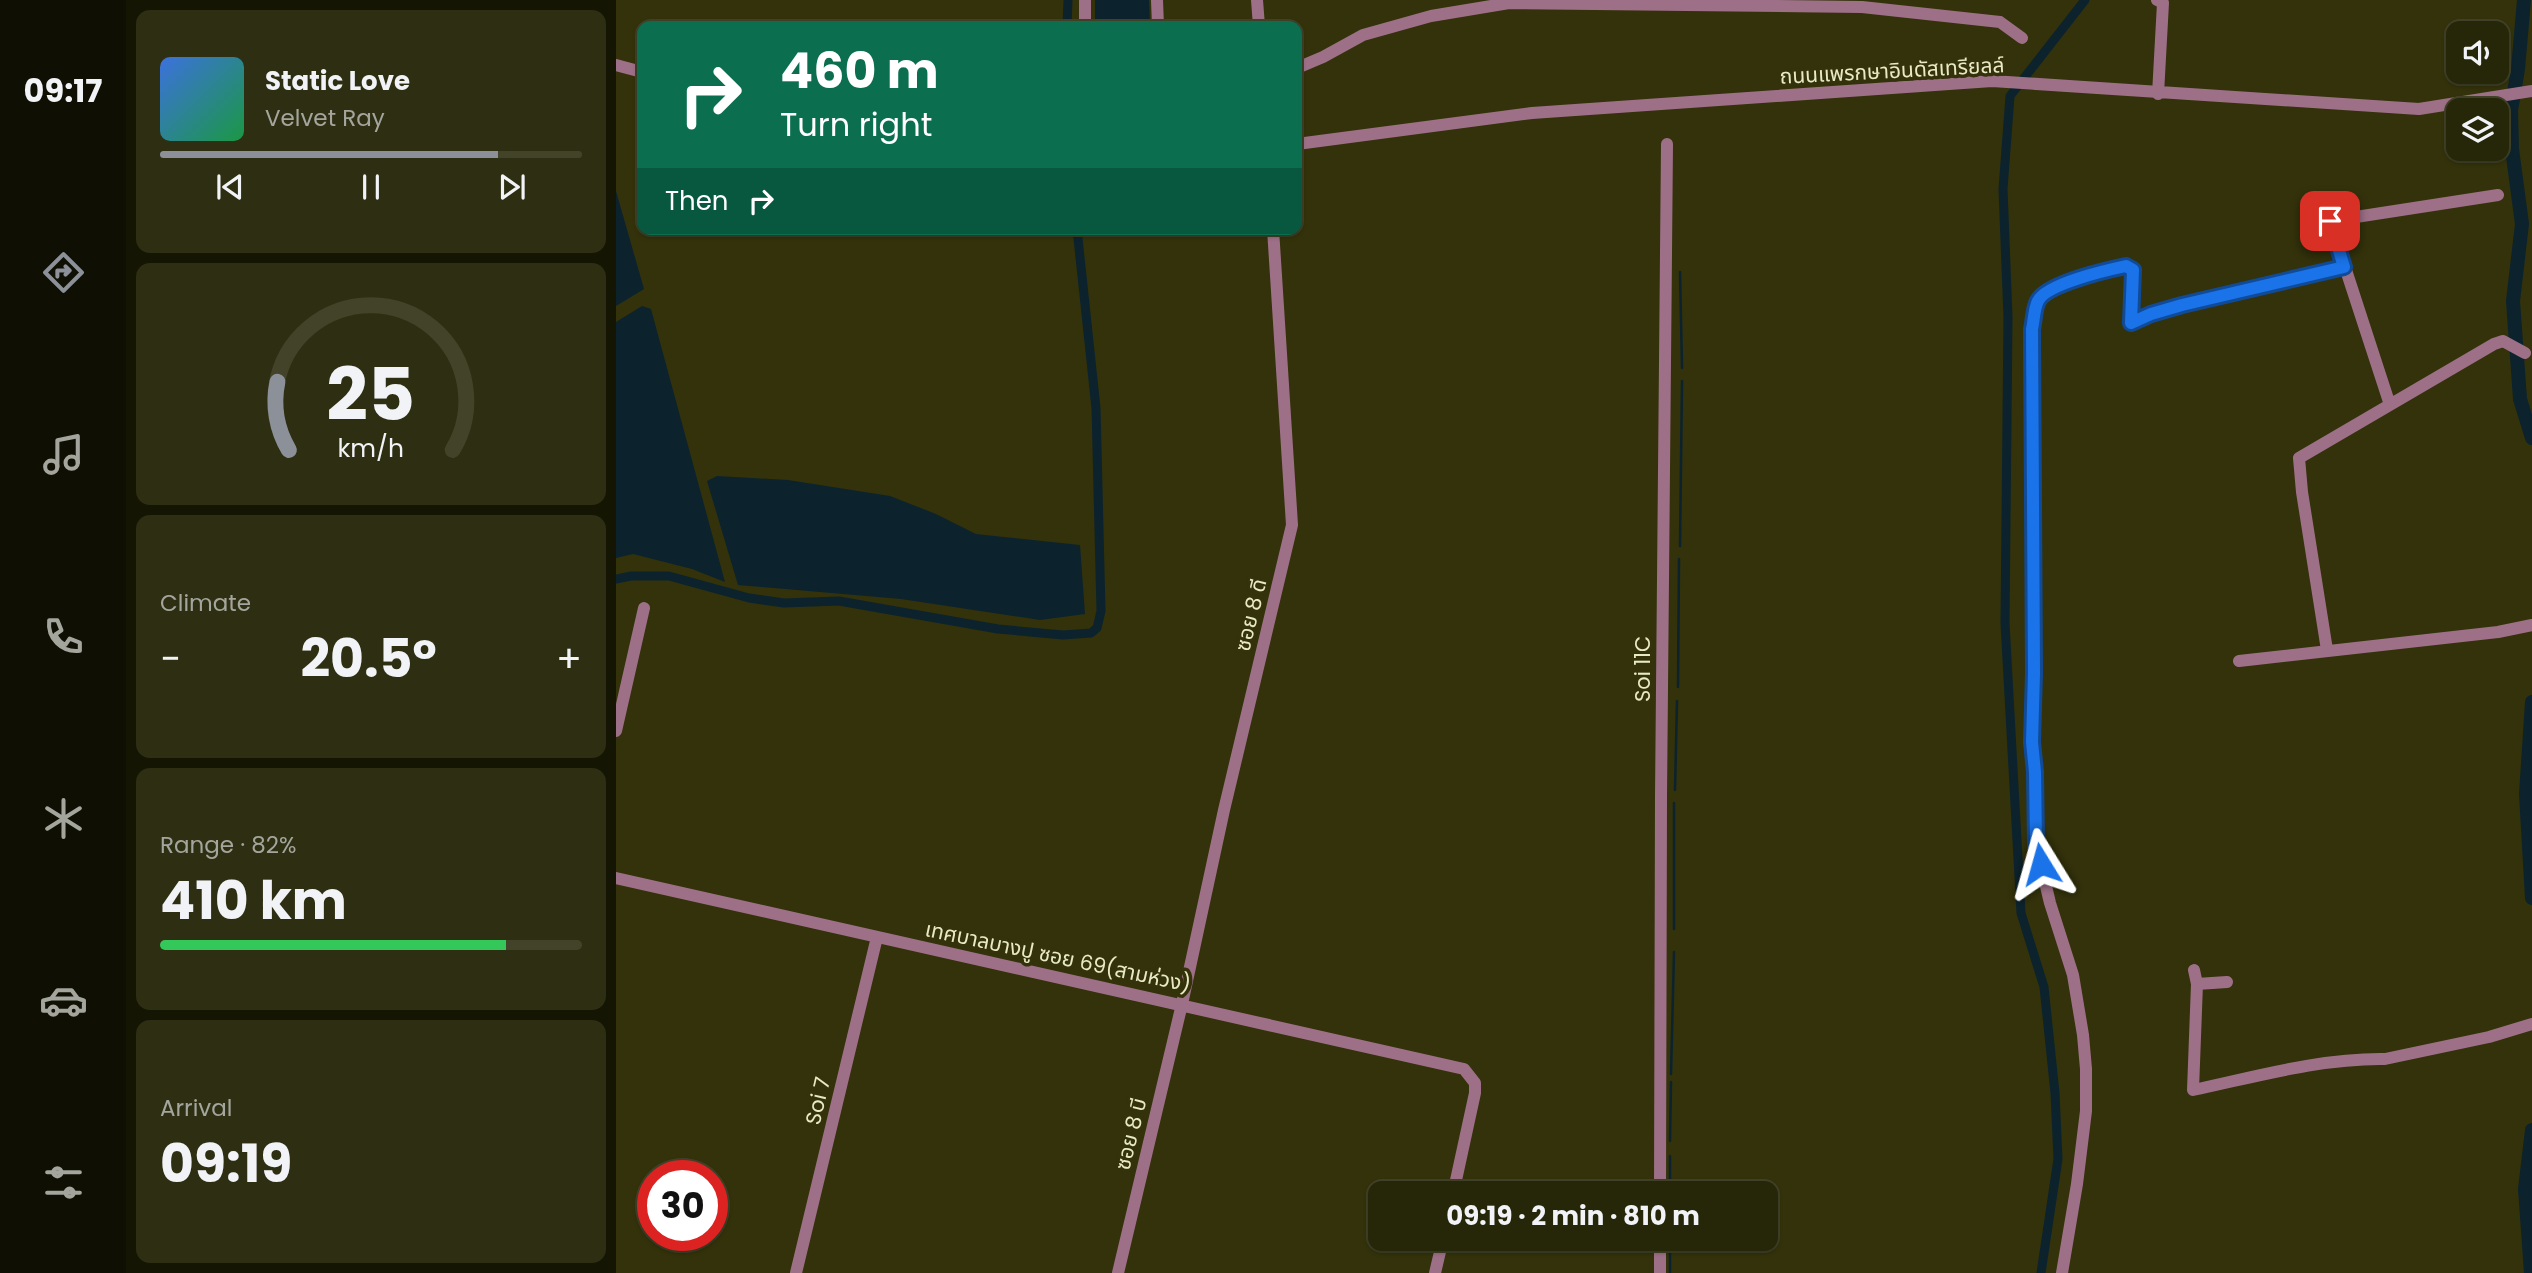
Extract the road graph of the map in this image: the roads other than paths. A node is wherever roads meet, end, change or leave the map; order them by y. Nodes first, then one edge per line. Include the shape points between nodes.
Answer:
1 (1085, 0) edge
2 (1157, 0) edge
3 (1257, 0) edge
4 (2157, 0) edge
5 (1085, 21) edge
6 (1158, 21) edge
7 (1259, 21) edge
8 (2022, 38) dead end
9 (616, 65) edge
10 (1302, 66) edge
11 (637, 71) edge
12 (2529, 91) edge
13 (2158, 94) junction
14 (1302, 143) edge
15 (1667, 144) dead end
16 (2498, 195) dead end
17 (1273, 235) edge
18 (2344, 267) junction
19 (2525, 353) dead end
20 (2390, 405) junction
21 (644, 608) dead end
22 (2532, 625) edge
23 (2327, 650) junction
24 (2239, 661) dead end
25 (616, 730) edge
26 (616, 878) edge
27 (877, 937) junction
28 (2194, 970) dead end
29 (2227, 982) dead end
30 (2197, 984) junction
31 (1182, 1004) junction
32 (2532, 1024) edge
33 (1455, 1181) edge
34 (1660, 1181) edge
35 (1440, 1251) edge
36 (1660, 1251) edge
37 (796, 1273) edge
38 (1118, 1273) edge
39 (1435, 1273) edge
40 (1660, 1273) edge
41 (2062, 1273) edge

1 - 5 street
2 - 6 street
3 - 7 street
4 - 13 street via 2163,3
8 - 10 street via 2000,23 1862,7 1509,4 1431,16 1363,35
9 - 11 street
12 - 13 street, ถนนแพรกษาอินดัสเทรียลล์ via 2419,109
13 - 14 street, ถนนแพรกษาอินดัสเทรียลล์ via 1999,82 1532,113
15 - 34 street, Soi 11C
16 - 18 street via 2330,221
17 - 31 street, ซอย 8 ดี via 1293,526
18 - 20 street
18 - 41 street via 2182,305 2131,323 2133,270 2126,266 2058,286 2038,300 2032,329 2036,844 2073,975 2086,1069 2086,1111
19 - 20 street via 2503,341
20 - 23 street via 2299,458
21 - 25 street
22 - 23 street
23 - 24 street
26 - 27 street, เทศบาลบางปู ซอย 69(สามห่วง)
27 - 31 street, เทศบาลบางปู ซอย 69(สามห่วง)
27 - 37 street, Soi 7
28 - 30 street
29 - 30 street
30 - 32 street via 2193,1090 2294,1068 2385,1059
31 - 33 street, เทศบาลบางปู ซอย 69(สามห่วง) via 1464,1069 1475,1083 1475,1093
31 - 38 street, ซอย 8 บี
35 - 39 street
36 - 40 street

